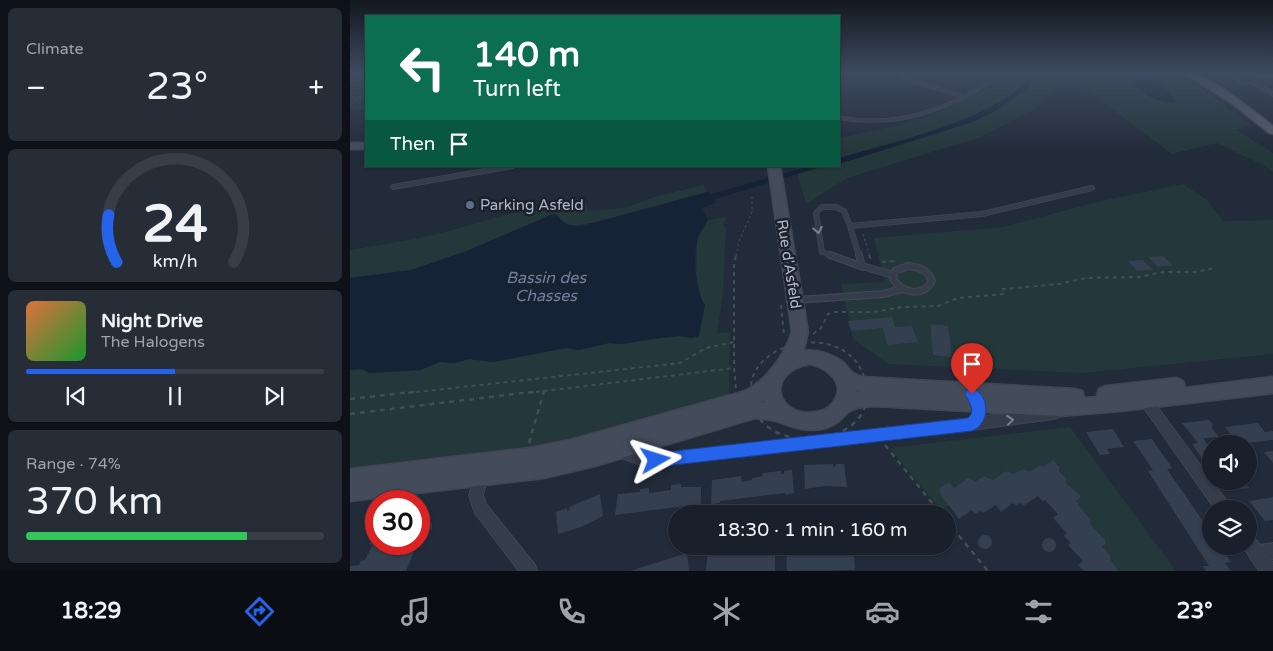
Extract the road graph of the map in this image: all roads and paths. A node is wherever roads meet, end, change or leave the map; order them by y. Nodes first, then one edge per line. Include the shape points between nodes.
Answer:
1 (961, 100) edge
2 (1233, 100) edge
3 (840, 118) edge
4 (1273, 131) edge
5 (350, 146) edge
6 (365, 146) edge
7 (507, 167) edge
8 (774, 167) edge
9 (393, 187) dead end
10 (1092, 188) dead end
11 (752, 196) dead end
12 (850, 226) junction
13 (897, 261) dead end
14 (881, 263) dead end
15 (864, 268) junction
16 (1216, 268) dead end
17 (893, 275) junction
18 (903, 289) junction
19 (795, 300) junction
20 (803, 338) junction
21 (734, 342) junction
22 (821, 359) junction
23 (785, 364) junction
24 (734, 368) junction
25 (1273, 375) edge
26 (845, 378) junction
27 (771, 382) junction
28 (1273, 385) edge
29 (544, 390) junction
30 (868, 391) junction
31 (747, 395) junction
32 (1142, 395) junction
33 (973, 398) junction
34 (350, 399) edge
35 (842, 406) junction
36 (1077, 407) junction
37 (350, 414) edge
38 (783, 414) junction
39 (972, 424) junction
40 (877, 435) junction
41 (538, 442) dead end
42 (615, 450) junction
43 (483, 470) junction
44 (350, 479) edge
45 (350, 490) edge
46 (1218, 500) edge
47 (934, 505) edge
48 (956, 532) edge
49 (1257, 549) edge
50 (1273, 551) edge
51 (1257, 555) edge
52 (529, 571) edge
53 (988, 571) edge
54 (1269, 571) edge

1 - 3 lane via 899,122
2 - 4 main road
5 - 6 street
7 - 9 lane
8 - 19 street, Rue d'Asfeld
10 - 12 lane via 982,214
11 - 21 path via 752,212 739,241 734,266
12 - 15 lane
12 -> 15 lane via 846,213 840,208 822,207 816,213 822,252
13 - 14 path
15 - 17 lane
16 - 20 path via 1139,277 1086,278 1002,290 1004,294 958,298 938,306 834,312 828,314 821,328
17 - 18 lane via 895,283
17 - 18 lane via 900,268 911,266 925,270 931,277 931,285 926,290
18 - 19 lane via 883,294
19 - 20 street, Rue d'Asfeld
20 - 22 street
20 - 23 street
20 - 30 path via 830,344 850,355 861,365
20 - 31 path via 765,358 752,377
21 - 24 path
21 - 34 path via 706,348 680,363
22 - 23 street via 800,358
22 - 26 street via 837,367
23 - 27 street
24 - 29 path
24 - 31 path
25 - 32 street
26 - 30 street
26 - 35 street via 848,390
27 - 31 street
27 - 31 path
27 - 38 street via 771,398
28 - 32 street
29 - 37 path
29 - 41 path via 529,445
30 - 31 path via 863,412 854,424 839,434 813,440 794,439 764,423
30 - 33 street
30 - 35 street
31 - 38 street
31 - 42 street
31 - 43 street via 570,449
32 - 33 street
32 - 36 street
32 - 46 street
33 - 36 street via 1035,408
33 - 39 street via 979,417
35 - 38 street via 831,416 815,422 798,421
39 -> 36 street via 1033,417
39 - 40 street
40 - 42 street via 656,460 644,460
40 - 47 path
42 - 43 street via 556,466
43 - 44 street
43 - 45 street
43 - 52 street via 476,495 480,508
48 - 53 path
49 - 50 street
51 - 54 street

